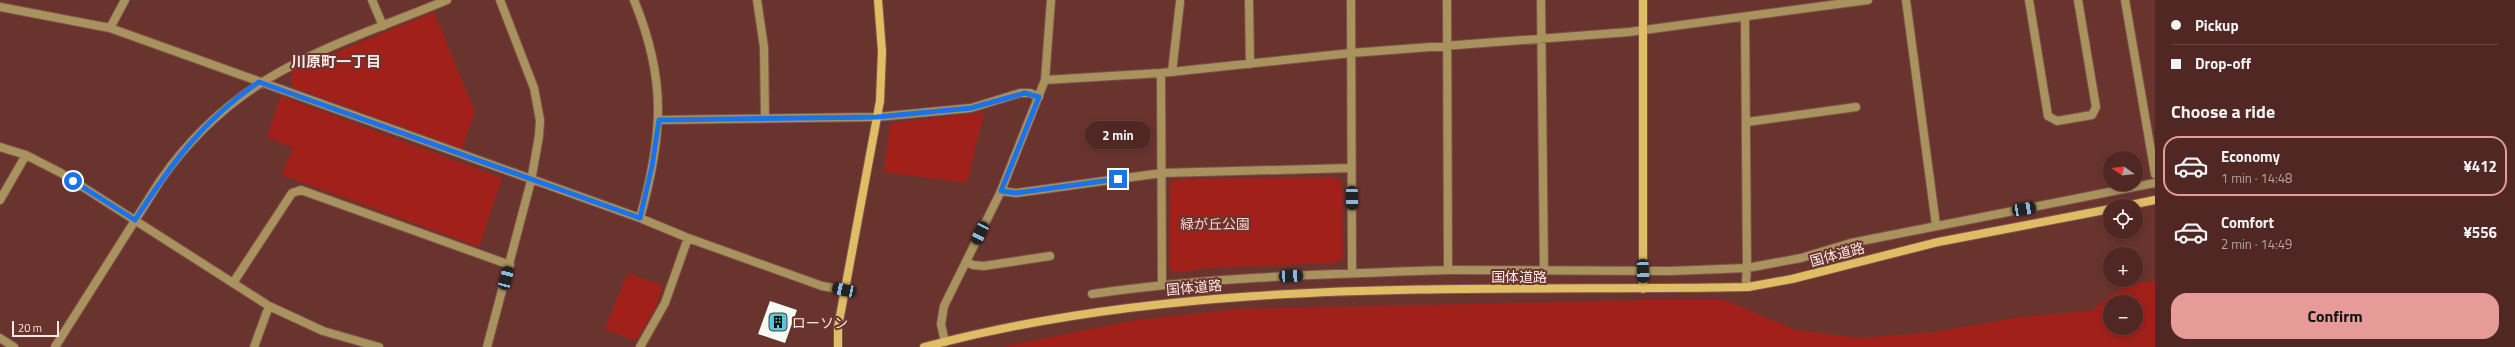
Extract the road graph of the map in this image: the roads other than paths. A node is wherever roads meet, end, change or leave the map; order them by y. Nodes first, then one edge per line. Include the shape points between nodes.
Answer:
1 (125, 0) edge
2 (372, 0) edge
3 (447, 0) edge
4 (500, 0) edge
5 (634, 0) edge
6 (757, 0) edge
7 (878, 0) edge
8 (1051, 0) edge
9 (1249, 0) edge
10 (1351, 0) edge
11 (1447, 0) edge
12 (1541, 0) edge
13 (1643, 0) edge
14 (1868, 0) edge
15 (1906, 0) edge
16 (2029, 0) edge
17 (2078, 0) edge
18 (2125, 0) edge
19 (1180, 2) dead end
20 (0, 7) edge
21 (1745, 17) junction
22 (383, 26) junction
23 (110, 28) junction
24 (1642, 30) junction
25 (1541, 38) junction
26 (1447, 47) junction
27 (1351, 53) junction
28 (1250, 64) junction
29 (1172, 72) junction
30 (1161, 73) junction
31 (1045, 80) junction
32 (259, 82) junction
33 (1039, 97) junction
34 (1856, 107) dead end
35 (877, 117) junction
36 (765, 118) junction
37 (659, 120) junction
38 (1747, 122) junction
39 (0, 147) edge
40 (26, 155) junction
41 (1352, 168) junction
42 (1162, 173) junction
43 (2155, 174) edge
44 (531, 181) junction
45 (2155, 183) edge
46 (1001, 191) junction
47 (0, 200) edge
48 (2155, 200) edge
49 (2143, 202) edge
50 (2103, 210) edge
51 (640, 218) junction
52 (135, 220) junction
53 (1936, 225) junction
54 (688, 238) junction
55 (1050, 256) dead end
56 (966, 262) junction
57 (510, 265) junction
58 (1747, 268) junction
59 (1448, 270) junction
60 (1643, 271) junction
61 (1544, 272) junction
62 (1352, 273) junction
63 (233, 283) junction
64 (1162, 284) junction
65 (1748, 287) junction
66 (1643, 289) junction
67 (844, 290) junction
68 (1092, 294) dead end
69 (269, 306) junction
70 (0, 338) edge
71 (945, 342) junction
72 (14, 347) edge
73 (55, 347) edge
74 (254, 347) edge
75 (379, 347) edge
76 (487, 347) edge
77 (640, 347) edge
78 (838, 347) edge
79 (924, 347) edge

1 - 23 street
2 - 22 street
3 - 22 street
4 - 44 street via 529,73 537,105 539,136
5 - 37 street via 645,26 656,68
6 - 36 street via 764,47
7 - 35 street via 882,51
8 - 31 street
9 - 28 street
10 - 27 street
11 - 26 street
12 - 25 street
13 - 24 street
14 - 21 street
15 - 53 street
16 - 17 street via 2048,116 2057,120 2092,115 2096,107
18 - 43 street
19 - 29 street
20 - 23 street
21 - 24 street
21 - 38 street
22 - 32 street via 294,63
23 - 32 street
24 - 25 street
24 - 60 street
25 - 26 street
25 - 61 street
26 - 27 street
26 - 59 street
27 - 28 street
27 - 41 street
28 - 29 street
29 - 30 street
30 - 31 street
30 - 42 street
31 - 33 street
32 - 44 street
32 - 52 street via 210,120 191,141 173,162
33 - 35 street via 1025,93 971,108
33 - 46 street
34 - 38 street
35 - 36 street
35 - 67 street
36 - 37 street
37 - 51 street
38 - 58 street
39 - 40 street
40 - 47 street
40 - 52 street
41 - 42 street
41 - 62 street
42 - 46 street via 1016,193
42 - 64 street
44 - 51 street
44 - 57 street
45 - 53 street
46 - 56 street
48 - 49 street
50 - 65 street, 国体道路 via 1938,242 1792,279
51 - 54 street
52 - 63 street
52 - 73 street
53 - 58 street via 1851,242 1801,258
54 - 67 street via 822,286
54 - 77 street via 665,303
55 - 56 street via 984,266
56 - 71 street via 944,306 941,324
57 - 63 street via 300,190 292,193
57 - 76 street
58 - 60 street
58 - 65 street
59 - 61 street
59 - 62 street
60 - 61 street
60 - 66 street
62 - 64 street
63 - 69 street
64 - 68 street
65 - 66 street, 国体道路
66 - 71 street, 国体道路 via 1356,290 1174,301 1071,316
67 - 78 street via 837,334
69 - 74 street
69 - 75 street via 323,331
70 - 72 street
71 - 79 street, 国体道路

